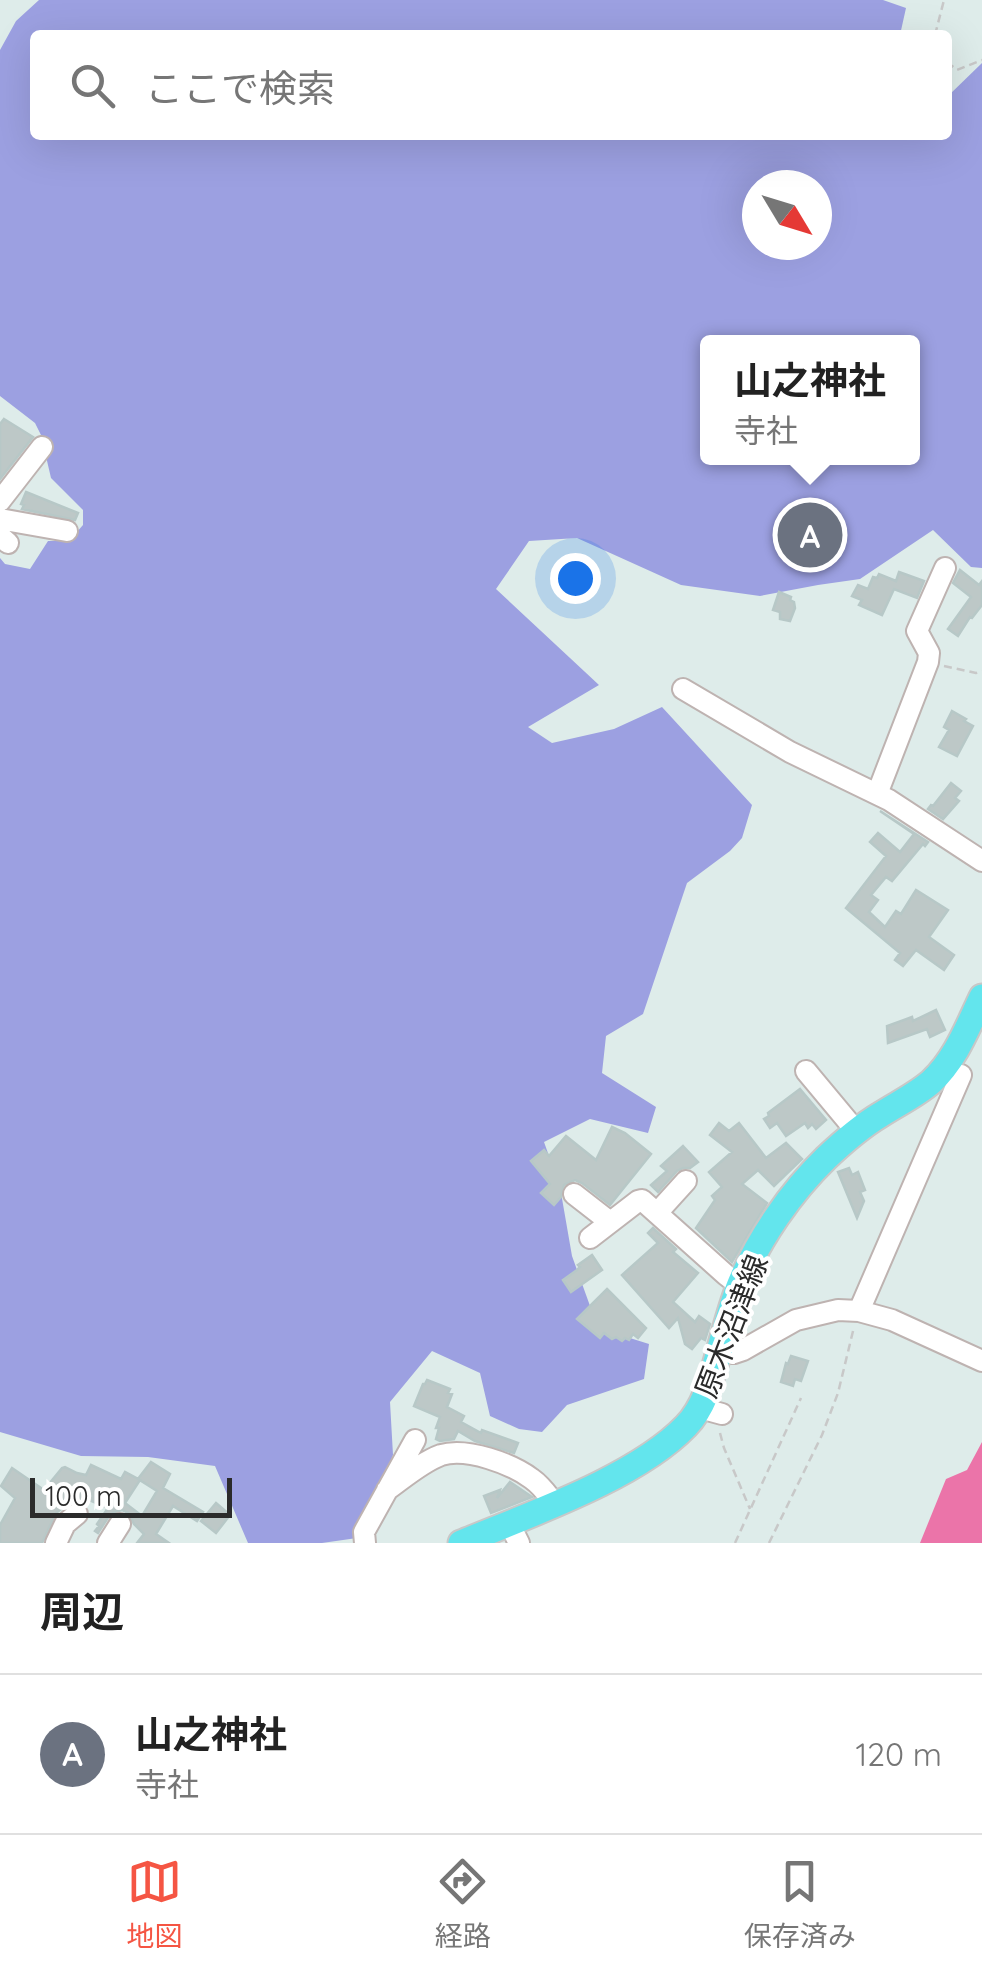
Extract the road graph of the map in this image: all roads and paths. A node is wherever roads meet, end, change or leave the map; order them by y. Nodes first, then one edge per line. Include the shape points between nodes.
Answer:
1 (944, 0) edge
2 (936, 30) edge
3 (982, 60) edge
4 (952, 66) edge
5 (42, 447) dead end
6 (0, 501) edge
7 (0, 518) edge
8 (67, 531) dead end
9 (946, 568) dead end
10 (928, 662) junction
11 (982, 672) edge
12 (683, 689) dead end
13 (880, 795) junction
14 (982, 861) edge
15 (982, 996) edge
16 (806, 1071) dead end
17 (962, 1075) dead end
18 (856, 1131) junction
19 (686, 1181) dead end
20 (574, 1194) dead end
21 (657, 1213) junction
22 (610, 1222) junction
23 (590, 1238) dead end
24 (740, 1285) junction
25 (860, 1314) junction
26 (720, 1353) junction
27 (982, 1361) edge
28 (801, 1398) dead end
29 (711, 1411) junction
30 (415, 1440) dead end
31 (387, 1490) junction
32 (554, 1503) junction
33 (750, 1510) junction
34 (76, 1514) dead end
35 (120, 1524) dead end
36 (514, 1533) edge
37 (56, 1543) edge
38 (108, 1543) edge
39 (365, 1543) edge
40 (461, 1543) edge
41 (734, 1543) edge
42 (769, 1543) edge

1 - 2 path
3 - 4 path
5 - 6 street
7 - 8 street
9 - 10 street via 917,630
10 - 11 path
10 - 13 street
12 - 13 street
13 - 14 street
15 - 18 main road, 原木沼津線 via 944,1069
16 - 18 street
17 - 25 street
18 - 24 main road, 原木沼津線 via 799,1188
19 - 21 street
20 - 22 street
21 - 22 street via 642,1200
21 - 24 street
22 - 23 street
24 - 26 main road, 原木沼津線
25 - 26 street via 838,1310 796,1320 743,1350
25 - 27 street via 911,1328
25 - 42 path via 822,1435
26 - 29 main road, 原木沼津線
28 - 33 path
29 - 32 main road, 原木沼津線 via 647,1456
29 - 33 path
30 - 31 street
31 - 32 street via 442,1455 464,1454 510,1466
31 - 39 street via 364,1532
32 - 36 main road, 原木沼津線
33 - 41 path
34 - 37 street
35 - 38 street
36 - 40 main road, 原木沼津線

